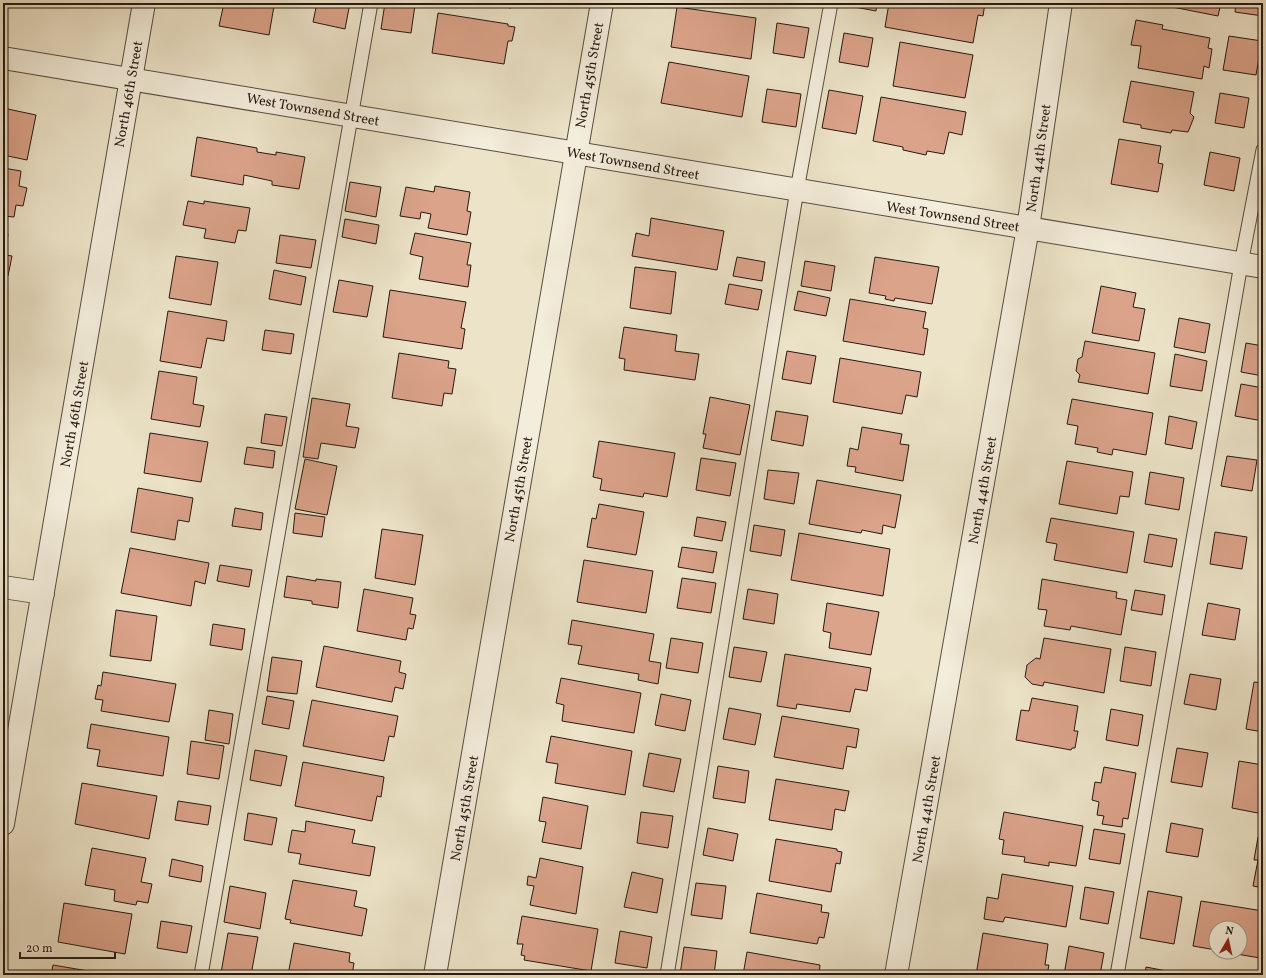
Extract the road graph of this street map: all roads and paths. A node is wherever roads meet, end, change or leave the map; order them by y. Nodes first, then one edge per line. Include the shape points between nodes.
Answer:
1 (144, 3) edge
2 (371, 3) edge
3 (602, 3) edge
4 (831, 3) edge
5 (1061, 3) edge
6 (3, 58) edge
7 (131, 78) junction
8 (352, 116) junction
9 (1263, 150) edge
10 (575, 153) junction
11 (797, 190) junction
12 (1028, 228) junction
13 (1241, 264) junction
14 (1263, 267) edge
15 (3, 587) edge
16 (43, 593) junction
17 (3, 824) edge
18 (201, 975) edge
19 (435, 975) edge
20 (667, 975) edge
21 (896, 975) edge
22 (1117, 975) edge

1 - 7 street, North 46th Street
2 - 8 lane
3 - 10 street, North 45th Street
4 - 11 lane
5 - 12 street, North 44th Street
6 - 7 street, West Townsend Street
7 - 8 street, West Townsend Street
7 - 16 street, North 46th Street
8 - 10 street, West Townsend Street
8 - 18 lane
9 - 13 lane
10 - 11 street, West Townsend Street
10 - 19 street, North 45th Street
11 - 12 street, West Townsend Street
11 - 20 lane
12 - 13 street, West Townsend Street
12 - 21 street, North 44th Street
13 - 14 street, West Townsend Street
13 - 22 lane
15 - 16 street
16 - 17 street, North 46th Street

